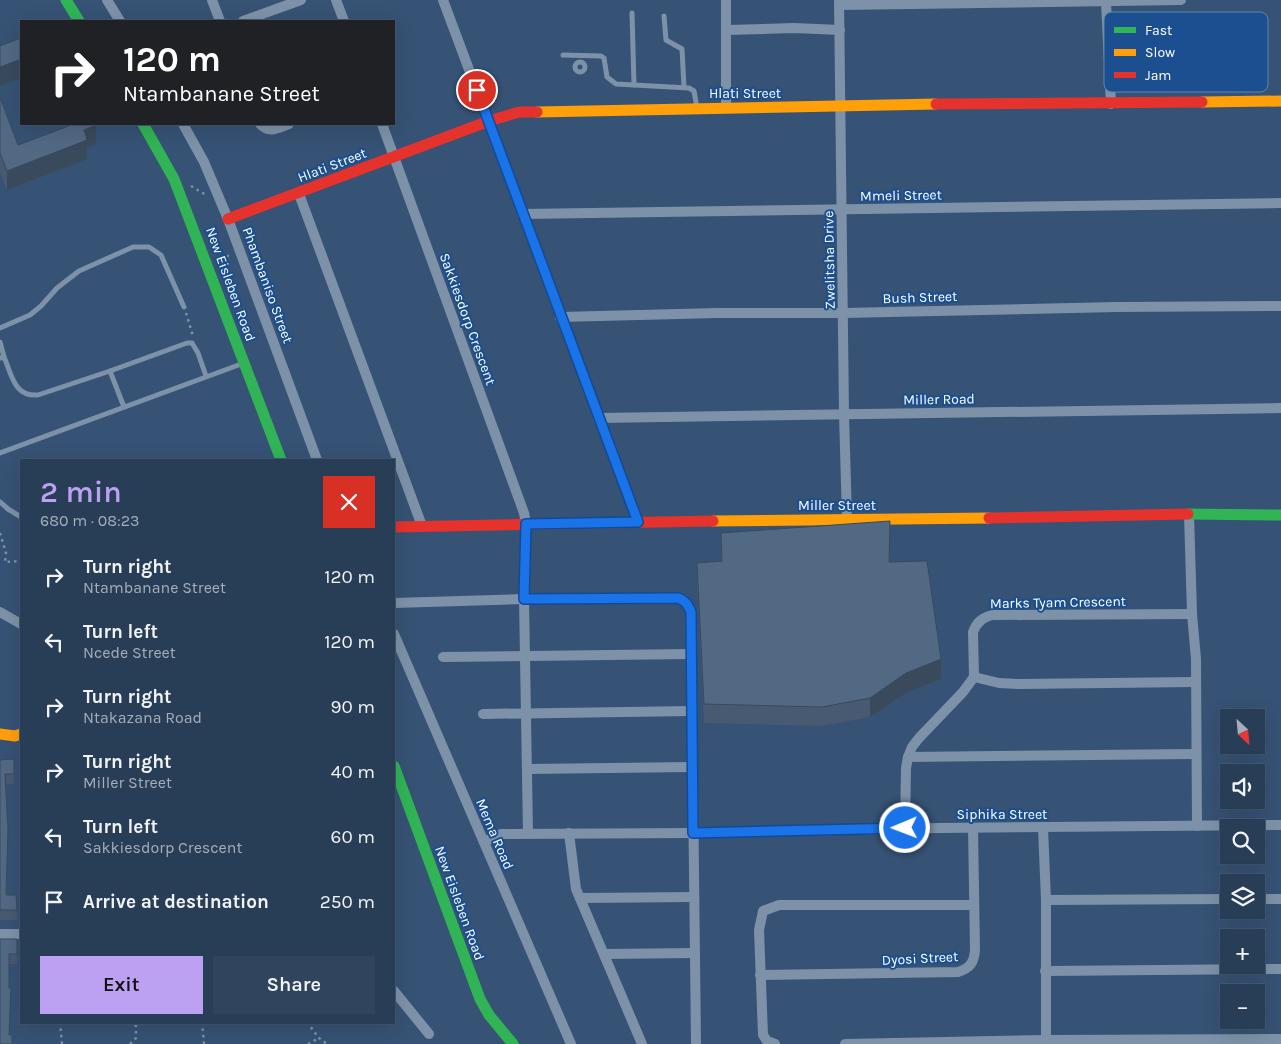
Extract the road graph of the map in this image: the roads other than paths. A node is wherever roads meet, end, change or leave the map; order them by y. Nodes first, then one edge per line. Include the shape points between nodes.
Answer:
1 (66, 0) edge
2 (107, 0) edge
3 (212, 0) edge
4 (301, 0) edge
5 (336, 0) edge
6 (443, 0) edge
7 (726, 0) edge
8 (1181, 0) edge
9 (1106, 2) junction
10 (839, 3) edge
11 (1106, 12) edge
12 (632, 13) dead end
13 (664, 16) dead end
14 (78, 20) edge
15 (119, 20) edge
16 (220, 20) edge
17 (247, 20) edge
18 (344, 20) edge
19 (727, 30) junction
20 (840, 30) junction
21 (563, 55) dead end
22 (580, 59) junction
23 (579, 74) dead end
24 (634, 85) junction
25 (684, 87) junction
26 (1110, 92) edge
27 (1281, 101) edge
28 (1111, 104) junction
29 (698, 108) junction
30 (726, 108) junction
31 (841, 108) junction
32 (489, 122) junction
33 (144, 125) edge
34 (184, 125) edge
35 (261, 125) edge
36 (286, 125) edge
37 (382, 125) edge
38 (394, 157) junction
39 (298, 194) junction
40 (1281, 203) edge
41 (842, 210) junction
42 (522, 214) junction
43 (228, 219) junction
44 (1281, 306) edge
45 (184, 307) road end
46 (844, 313) junction
47 (560, 317) junction
48 (0, 328) edge
49 (0, 342) edge
50 (2, 357) edge
51 (244, 363) junction
52 (110, 371) junction
53 (206, 376) junction
54 (124, 407) junction
55 (1281, 408) edge
56 (844, 414) junction
57 (598, 418) junction
58 (0, 453) edge
59 (281, 459) edge
60 (317, 459) edge
61 (394, 459) edge
62 (397, 467) edge
63 (0, 502) edge
64 (1189, 514) junction
65 (1281, 515) edge
66 (20, 516) edge
67 (847, 520) junction
68 (638, 522) junction
69 (526, 524) junction
70 (422, 526) junction
71 (395, 527) edge
72 (524, 599) junction
73 (395, 603) edge
74 (0, 612) edge
75 (1192, 614) junction
76 (20, 623) edge
77 (395, 636) edge
78 (691, 654) junction
79 (443, 656) dead end
80 (526, 656) junction
81 (974, 678) junction
82 (1195, 682) junction
83 (692, 711) junction
84 (483, 714) dead end
85 (526, 714) junction
86 (0, 734) edge
87 (20, 734) edge
88 (1196, 754) junction
89 (908, 757) junction
90 (692, 766) junction
91 (527, 769) junction
92 (395, 771) edge
93 (1281, 825) edge
94 (1197, 826) junction
95 (905, 828) junction
96 (973, 828) junction
97 (1043, 828) junction
98 (528, 833) junction
99 (569, 833) junction
100 (693, 833) junction
101 (484, 842) junction
102 (693, 897) junction
103 (580, 898) junction
104 (1220, 899) edge
105 (1265, 899) edge
106 (1281, 899) edge
107 (1046, 900) junction
108 (974, 905) junction
109 (0, 934) edge
110 (20, 934) edge
111 (694, 953) junction
112 (604, 954) junction
113 (1281, 969) edge
114 (1045, 971) junction
115 (760, 975) junction
116 (395, 992) edge
117 (429, 1034) dead end
118 (1281, 1039) edge
119 (1046, 1040) junction
120 (513, 1044) edge
121 (571, 1044) edge
122 (642, 1044) edge
123 (696, 1044) edge
124 (774, 1044) edge
125 (845, 1044) edge

1 - 14 street
2 - 15 street
3 - 16 street
4 - 17 street
5 - 18 street
6 - 32 street
7 - 19 street
8 - 9 street
9 - 10 street
9 - 11 street
10 - 20 street, Zwelitsha Drive
12 - 24 lane
13 - 25 lane via 666,40 682,49
19 - 20 street
19 - 30 street
20 - 31 street, Zwelitsha Drive
21 - 22 lane
22 - 23 lane via 585,68
22 - 24 lane via 601,56 610,80 616,84
24 - 25 lane
25 - 29 lane via 694,91
26 - 28 street
27 - 28 street, Hlati Street
28 - 31 street, Hlati Street
29 - 30 street, Hlati Street
29 - 32 street, Hlati Street via 519,112
30 - 31 street, Hlati Street
31 - 41 street, Zwelitsha Drive
32 - 38 street, Hlati Street
32 - 42 street
33 - 51 street, New Eisleben Road via 182,197
34 - 43 street, Phambaniso Street via 204,162
35 - 36 street via 272,130
37 - 38 street, Sakkiesdorp Crescent
38 - 39 street, Hlati Street
38 - 69 street, Sakkiesdorp Crescent
39 - 43 street, Hlati Street
39 - 61 street
40 - 41 street, Mmeli Street
41 - 42 street, Mmeli Street
41 - 46 street, Zwelitsha Drive
42 - 47 street
43 - 60 street, Phambaniso Street
44 - 46 street, Bush Street
45 - 48 lane via 161,255 149,247 134,247 79,271 30,315
46 - 47 street, Bush Street
46 - 56 street, Zwelitsha Drive
47 - 57 street
49 - 50 lane
50 - 52 lane via 20,391 30,395
51 - 53 lane
51 - 59 street, New Eisleben Road
52 - 53 lane via 184,343 192,343
52 - 54 lane
53 - 54 lane
54 - 58 lane
55 - 56 street, Miller Road
56 - 57 street, Miller Road
56 - 67 street, Zwelitsha Drive
57 - 68 street
62 - 70 street
63 - 66 lane
64 - 65 street, Miller Street
64 - 67 street, Miller Street
64 - 75 street
67 - 68 street, Miller Street
68 - 69 street, Miller Street
69 - 70 street, Miller Street
69 - 72 street, Sakkiesdorp Crescent
70 - 71 street, Miller Street
72 - 73 street
72 - 78 street via 678,598 685,601 691,612
72 - 80 street, Sakkiesdorp Crescent
74 - 76 street
75 - 81 street, Marks Tyam Crescent via 992,615 983,618 973,632
75 - 82 street
77 - 101 street, Mema Road
78 - 80 street
78 - 83 street
79 - 80 street
80 - 85 street, Sakkiesdorp Crescent
81 - 82 street via 1019,684
81 - 89 street via 918,738
82 - 88 street
83 - 85 street
83 - 90 street
84 - 85 street
85 - 91 street, Sakkiesdorp Crescent
86 - 87 street
88 - 89 street
88 - 94 street
89 - 95 street
90 - 91 street
90 - 100 street
91 - 98 street, Sakkiesdorp Crescent
92 - 120 street, New Eisleben Road via 480,999
93 - 94 street, Siphika Street
94 - 97 street, Siphika Street
95 - 96 street, Siphika Street
95 - 100 street, Siphika Street
96 - 97 street, Siphika Street
96 - 108 street, Dyosi Street
97 - 107 street
98 - 99 street, Siphika Street
98 - 101 street, Siphika Street via 500,834
99 - 100 street, Siphika Street
99 - 103 street
100 - 102 street
101 - 121 street, Mema Road
102 - 103 street
102 - 111 street
103 - 112 street
104 - 107 street
105 - 106 street
107 - 114 street
108 - 115 street, Dyosi Street via 974,956 970,967 958,972
108 - 115 street via 770,907 763,911 759,930
109 - 110 street
111 - 112 street
111 - 123 street
112 - 122 street
113 - 114 street
114 - 119 street
115 - 124 street via 763,1035 766,1041
116 - 117 street
118 - 119 street
119 - 125 street

